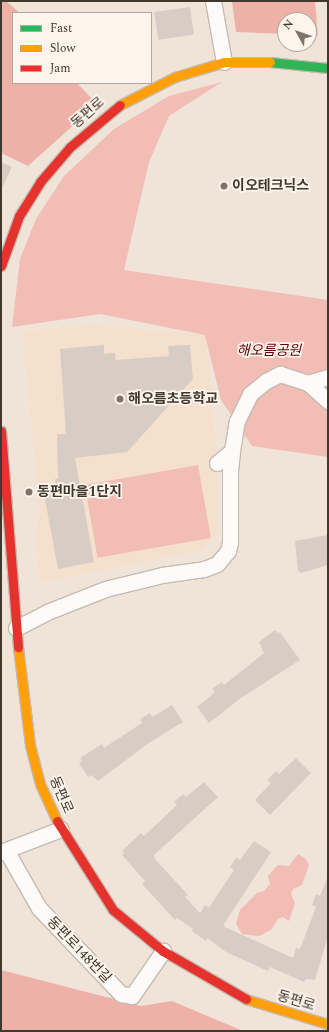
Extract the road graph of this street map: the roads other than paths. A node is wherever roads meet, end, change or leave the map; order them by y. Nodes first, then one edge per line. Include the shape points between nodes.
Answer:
1 (212, 1) edge
2 (224, 62) junction
3 (328, 68) edge
4 (1, 266) edge
5 (328, 377) edge
6 (308, 383) junction
7 (328, 401) edge
8 (1, 431) edge
9 (232, 451) junction
10 (217, 463) dead end
11 (16, 628) junction
12 (61, 829) junction
13 (4, 851) edge
14 (163, 951) junction
15 (328, 1024) edge

1 - 2 street
2 - 3 street, 동편로 via 274,62
2 - 4 street, 동편로 via 175,77 125,101 70,147 40,182 19,216
5 - 6 street
6 - 7 street
6 - 9 street via 280,374 250,394 237,421
8 - 11 street, 동편로
9 - 10 street
9 - 11 street via 230,542 228,551 217,564 204,569 162,575 105,589 47,612
11 - 12 street, 동편로 via 30,745 40,784
12 - 13 street
12 - 14 street, 동편로 via 113,910
13 - 14 street, 동편로148번길 via 39,908 121,994 132,996
14 - 15 street, 동편로 via 251,1002

